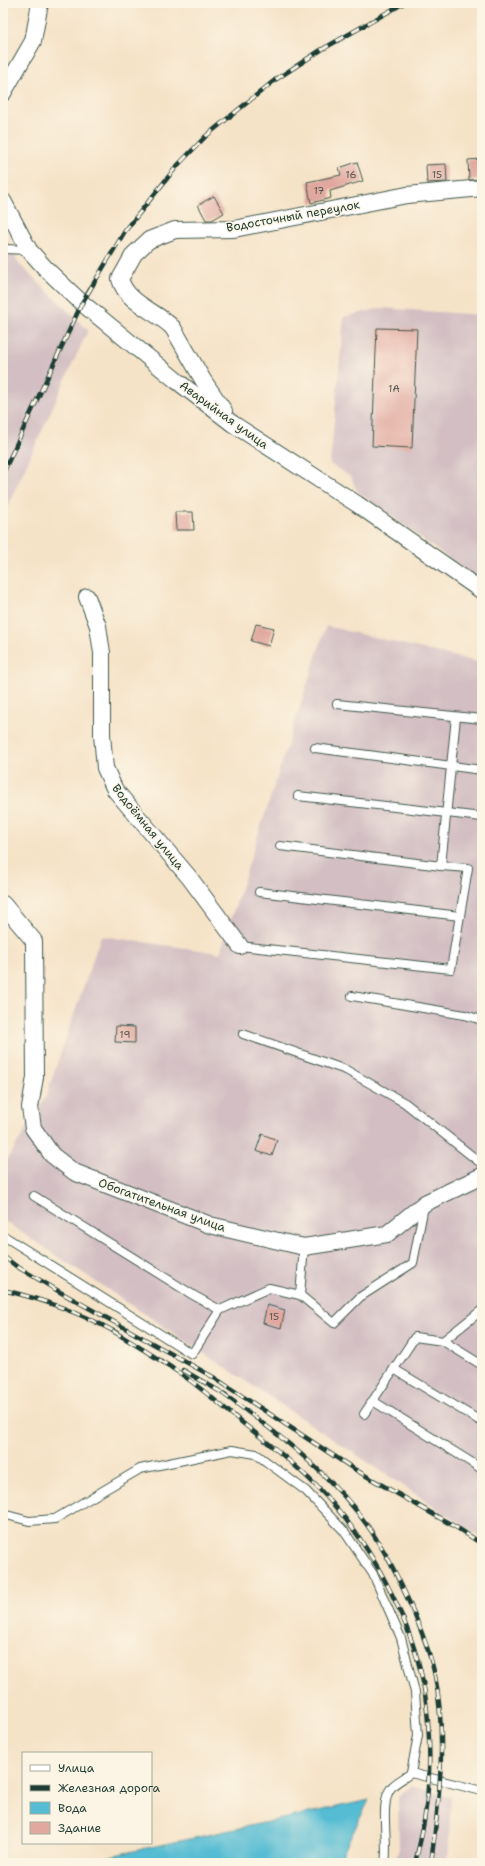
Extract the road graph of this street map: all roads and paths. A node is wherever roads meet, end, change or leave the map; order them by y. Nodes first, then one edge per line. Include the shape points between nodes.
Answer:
1 (40, 3) edge
2 (3, 93) edge
3 (482, 188) edge
4 (3, 201) edge
5 (3, 249) edge
6 (29, 250) junction
7 (233, 424) junction
8 (482, 591) edge
9 (87, 597) dead end
10 (337, 704) dead end
11 (456, 716) junction
12 (482, 719) edge
13 (315, 748) dead end
14 (451, 767) junction
15 (482, 770) edge
16 (298, 796) dead end
17 (446, 813) junction
18 (482, 817) edge
19 (280, 846) dead end
20 (441, 866) junction
21 (259, 892) dead end
22 (3, 904) edge
23 (460, 916) junction
24 (240, 946) joint
25 (352, 996) dead end
26 (482, 1020) edge
27 (243, 1034) dead end
28 (482, 1164) edge
29 (482, 1176) edge
30 (34, 1196) dead end
31 (425, 1203) junction
32 (7, 1238) dead end
33 (304, 1247) junction
34 (300, 1295) junction
35 (220, 1310) junction
36 (481, 1313) edge
37 (443, 1341) junction
38 (482, 1365) edge
39 (394, 1369) junction
40 (372, 1401) junction
41 (364, 1414) dead end
42 (482, 1422) edge
43 (482, 1469) edge
44 (3, 1514) edge
45 (411, 1773) junction
46 (482, 1792) edge
47 (385, 1863) edge

1 - 2 street via 33,41
3 - 7 street, Водосточный переулок via 407,195 234,229 175,230 149,240 134,254 120,279 123,288 129,296 173,328 203,380
4 - 6 street, Аварийная улица
5 - 6 lane
6 - 7 street, Аварийная улица via 82,303
7 - 8 street, Аварийная улица via 357,504
9 - 24 street, Водоёмная улица via 98,626 102,653 102,735 107,773 115,790 189,877
10 - 11 lane
11 - 12 lane
11 - 14 lane
13 - 14 lane
14 - 15 lane
14 - 17 lane
16 - 17 lane
17 - 18 lane
17 - 20 lane
19 - 20 lane
20 - 23 lane via 468,868
21 - 23 lane
22 - 33 street, Обогатительная улица via 34,941 35,1077 30,1107 33,1128 52,1155 74,1172 210,1225
23 - 24 lane via 451,969
25 - 26 lane
27 - 28 lane via 346,1070 405,1103
29 - 31 street, Обогатительная улица
30 - 35 lane
31 - 33 street, Обогатительная улица via 387,1234
31 - 34 lane via 413,1263 360,1297 334,1323
32 - 35 lane via 192,1354
33 - 34 lane
34 - 35 lane via 269,1288
36 - 37 lane
37 - 38 lane
37 - 39 lane via 415,1337
39 - 40 lane
39 - 42 lane
40 - 41 lane
40 - 43 lane
44 - 45 lane via 29,1521 55,1519 140,1469 232,1450 256,1454 306,1491 344,1531 373,1574 401,1638 415,1692 418,1736
45 - 46 lane
45 - 47 lane via 390,1788 385,1806

